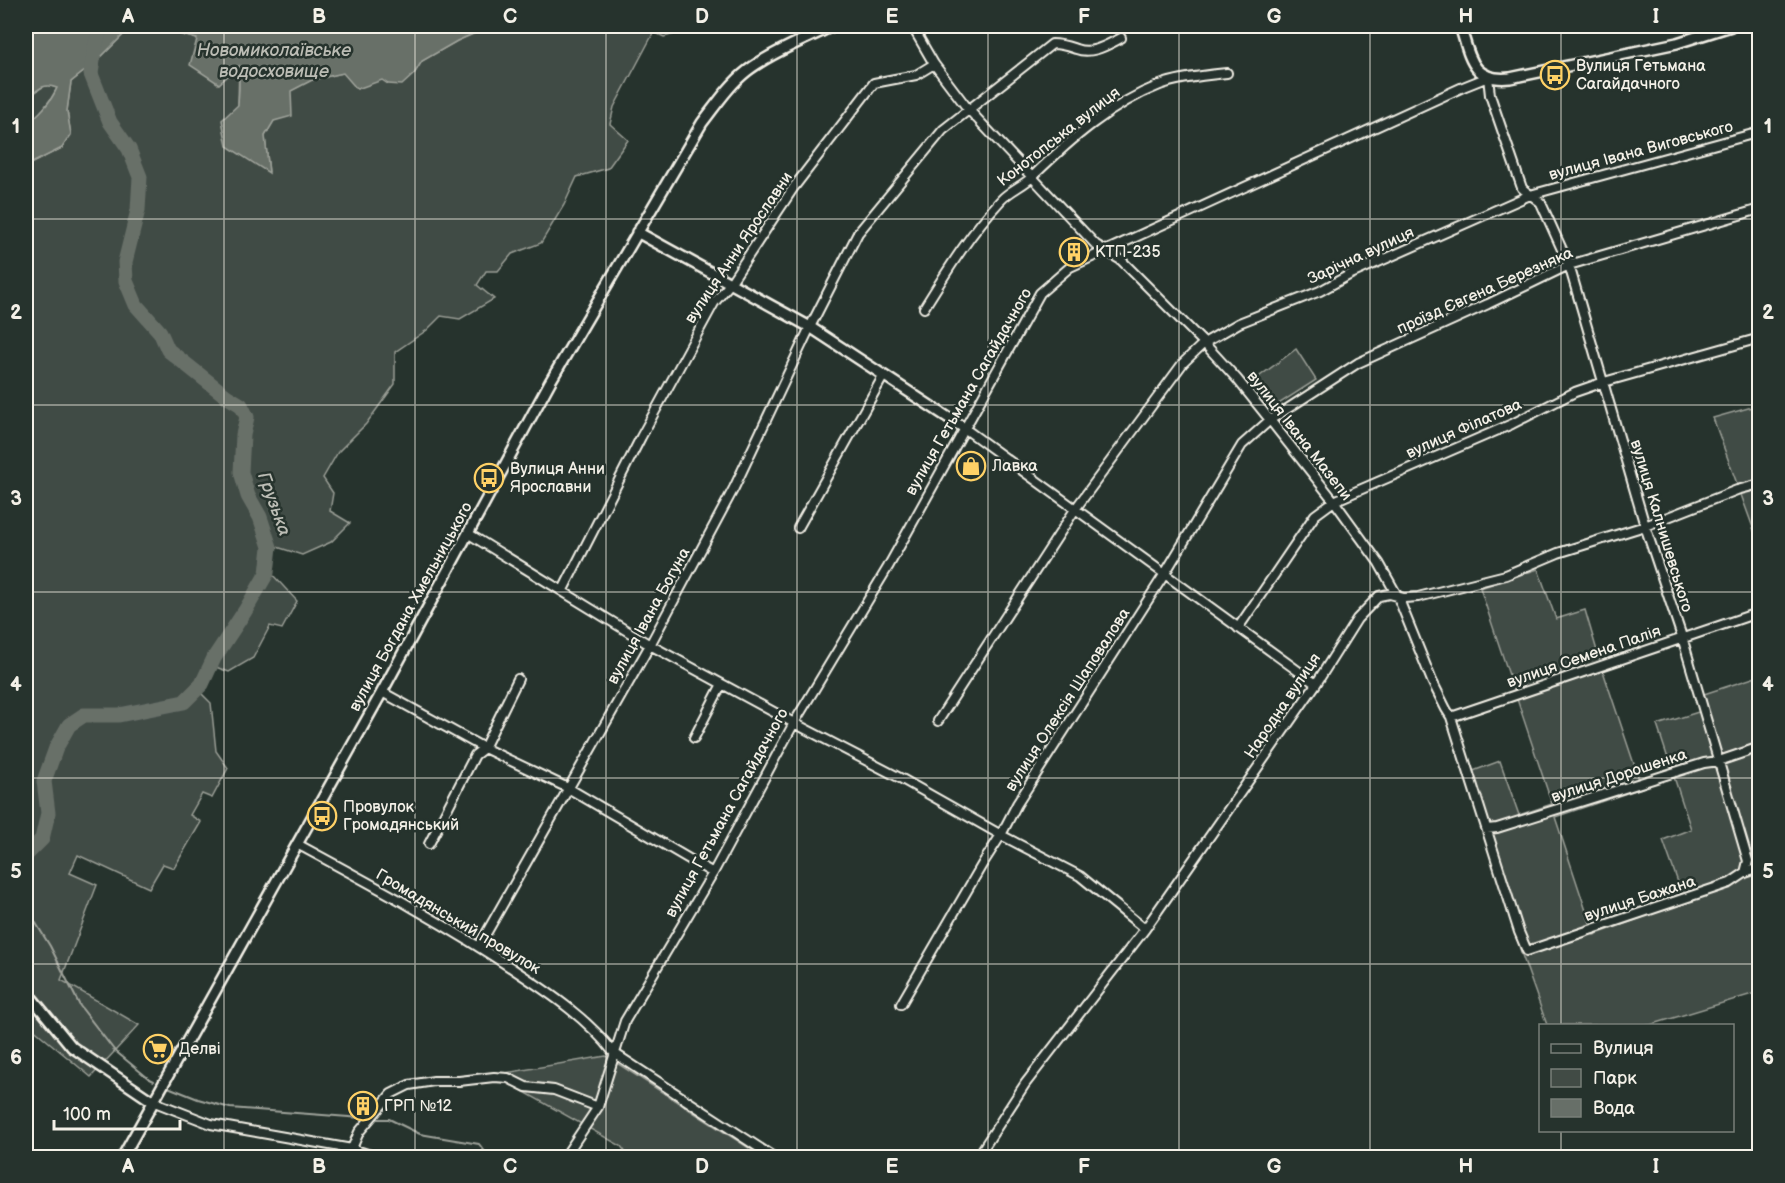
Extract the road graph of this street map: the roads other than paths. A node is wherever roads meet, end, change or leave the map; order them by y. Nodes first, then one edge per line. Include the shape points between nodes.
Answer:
1 (833, 26) edge
2 (912, 26) edge
3 (1460, 26) edge
4 (1731, 26) edge
5 (1121, 38) dead end
6 (934, 64) junction
7 (1227, 73) dead end
8 (1488, 77) junction
9 (968, 109) junction
10 (1760, 132) edge
11 (1032, 178) junction
12 (1530, 195) junction
13 (1760, 209) edge
14 (637, 232) junction
15 (1107, 251) junction
16 (1569, 265) junction
17 (729, 285) junction
18 (924, 308) dead end
19 (810, 327) junction
20 (1760, 338) edge
21 (1204, 343) junction
22 (884, 375) junction
23 (1604, 382) junction
24 (1270, 420) junction
25 (964, 428) junction
26 (1760, 484) edge
27 (1334, 501) junction
28 (1076, 508) junction
29 (1645, 526) junction
30 (798, 528) dead end
31 (469, 534) junction
32 (1164, 575) junction
33 (563, 591) junction
34 (1398, 597) junction
35 (1760, 612) edge
36 (1238, 628) junction
37 (1682, 637) junction
38 (650, 645) junction
39 (519, 679) dead end
40 (722, 684) junction
41 (1316, 684) junction
42 (382, 692) junction
43 (1451, 717) junction
44 (938, 721) dead end
45 (794, 723) junction
46 (694, 738) dead end
47 (484, 747) junction
48 (1760, 747) edge
49 (1719, 761) junction
50 (568, 788) junction
51 (1487, 829) junction
52 (1001, 836) junction
53 (297, 844) junction
54 (429, 844) dead end
55 (1760, 868) edge
56 (713, 873) junction
57 (1745, 873) junction
58 (1145, 928) junction
59 (479, 946) junction
60 (1527, 951) joint
61 (26, 991) edge
62 (901, 1004) dead end
63 (614, 1053) junction
64 (152, 1101) junction
65 (598, 1107) junction
66 (352, 1149) junction
67 (122, 1158) edge
68 (348, 1158) edge
69 (380, 1158) edge
70 (564, 1158) edge
71 (775, 1158) edge
72 (977, 1158) edge

1 - 14 street, вулиця Богдана Хмельницького via 763,61 727,91 702,123
2 - 6 street, вулиця Івана Мазепи
3 - 8 street via 1476,68
4 - 8 street, вулиця Гетьмана Сагайдачного via 1666,45 1510,78
5 - 9 street, вулиця Івана Богуна via 1088,51 1052,44
6 - 9 street, вулиця Івана Мазепи
6 - 17 street, вулиця Анни Ярославни via 916,75 874,83 794,187
7 - 11 street, Конотопська вулиця via 1162,84 1120,103 1055,153
8 - 12 street, вулиця Калнишевського via 1490,95 1522,188
8 - 15 street, вулиця Гетьмана Сагайдачного
9 - 11 street, вулиця Івана Мазепи
9 - 19 street, вулиця Івана Богуна via 943,130 858,233
10 - 12 street, вулиця Івана Виговського
11 - 15 street, вулиця Івана Мазепи via 1096,245
11 - 18 street, Конотопська вулиця via 1002,198
12 - 16 street, вулиця Калнишевського via 1541,203
12 - 21 street, Зарічна вулиця via 1320,291 1239,323
13 - 16 street, проїзд Євгена Березняка
14 - 17 street
14 - 31 street, вулиця Богдана Хмельницького via 550,382
15 - 21 street, вулиця Івана Мазепи via 1121,260
15 - 25 street, вулиця Гетьмана Сагайдачного via 1070,267 1040,293
16 - 23 street, вулиця Калнишевського
16 - 24 street, проїзд Євгена Березняка via 1358,363
17 - 19 street
17 - 33 street, вулиця Анни Ярославни via 714,303
19 - 22 street
19 - 38 street, вулиця Івана Богуна via 734,488
20 - 23 street, вулиця Філатова
21 - 24 street, вулиця Івана Мазепи
21 - 28 street via 1183,363
22 - 25 street
22 - 30 street
23 - 27 street, вулиця Філатова
23 - 29 street, вулиця Калнишевського
24 - 27 street, вулиця Івана Мазепи
24 - 32 street, вулиця Олексія Шаповалова via 1242,445
25 - 28 street
25 - 45 street, вулиця Гетьмана Сагайдачного via 888,567
26 - 29 street, Народна вулиця
27 - 34 street, вулиця Івана Мазепи via 1379,563
27 - 36 street, вулиця Філатова via 1315,515
28 - 32 street
28 - 44 street
29 - 34 street, Народна вулиця via 1558,553 1506,575 1418,597
29 - 37 street, вулиця Калнишевського
31 - 33 street
31 - 42 street, вулиця Богдана Хмельницького
32 - 36 street
32 - 52 street, вулиця Олексія Шаповалова via 1017,804
33 - 38 street
34 - 41 street, Народна вулиця via 1380,596 1358,619
34 - 43 street, вулиця Івана Мазепи
35 - 37 street, вулиця Семена Палія
36 - 41 street
37 - 43 street, вулиця Семена Палія
37 - 49 street, вулиця Калнишевського
38 - 40 street
38 - 50 street, вулиця Івана Богуна
39 - 47 street
40 - 45 street
40 - 46 street
41 - 58 street, Народна вулиця
42 - 47 street
42 - 53 street, вулиця Богдана Хмельницького
43 - 51 street, вулиця Івана Мазепи
45 - 52 street
45 - 56 street, вулиця Гетьмана Сагайдачного
47 - 50 street
47 - 54 street via 475,755
48 - 49 street, вулиця Дорошенка
49 - 51 street, вулиця Дорошенка
49 - 57 street, вулиця Калнишевського via 1748,861
50 - 56 street
50 - 59 street, вулиця Івана Богуна
51 - 60 street, вулиця Івана Мазепи
52 - 58 street via 1080,876
52 - 62 street, вулиця Олексія Шаповалова
53 - 59 street, Громадянський провулок
53 - 64 street, вулиця Богдана Хмельницького
55 - 57 street, вулиця Бажана
56 - 63 street, вулиця Гетьмана Сагайдачного via 626,1021
57 - 60 street, вулиця Бажана via 1730,883
58 - 72 street, Народна вулиця via 1025,1083
59 - 63 street, Громадянський провулок via 551,994 603,1038
61 - 64 street via 72,1047
63 - 65 street, вулиця Гетьмана Сагайдачного
63 - 71 street, Громадянський провулок
64 - 66 street via 211,1124
64 - 67 street, вулиця Богдана Хмельницького
65 - 66 street via 554,1090 526,1087 508,1078 408,1085 391,1094 359,1132
65 - 70 street, вулиця Гетьмана Сагайдачного
66 - 68 street
66 - 69 street

